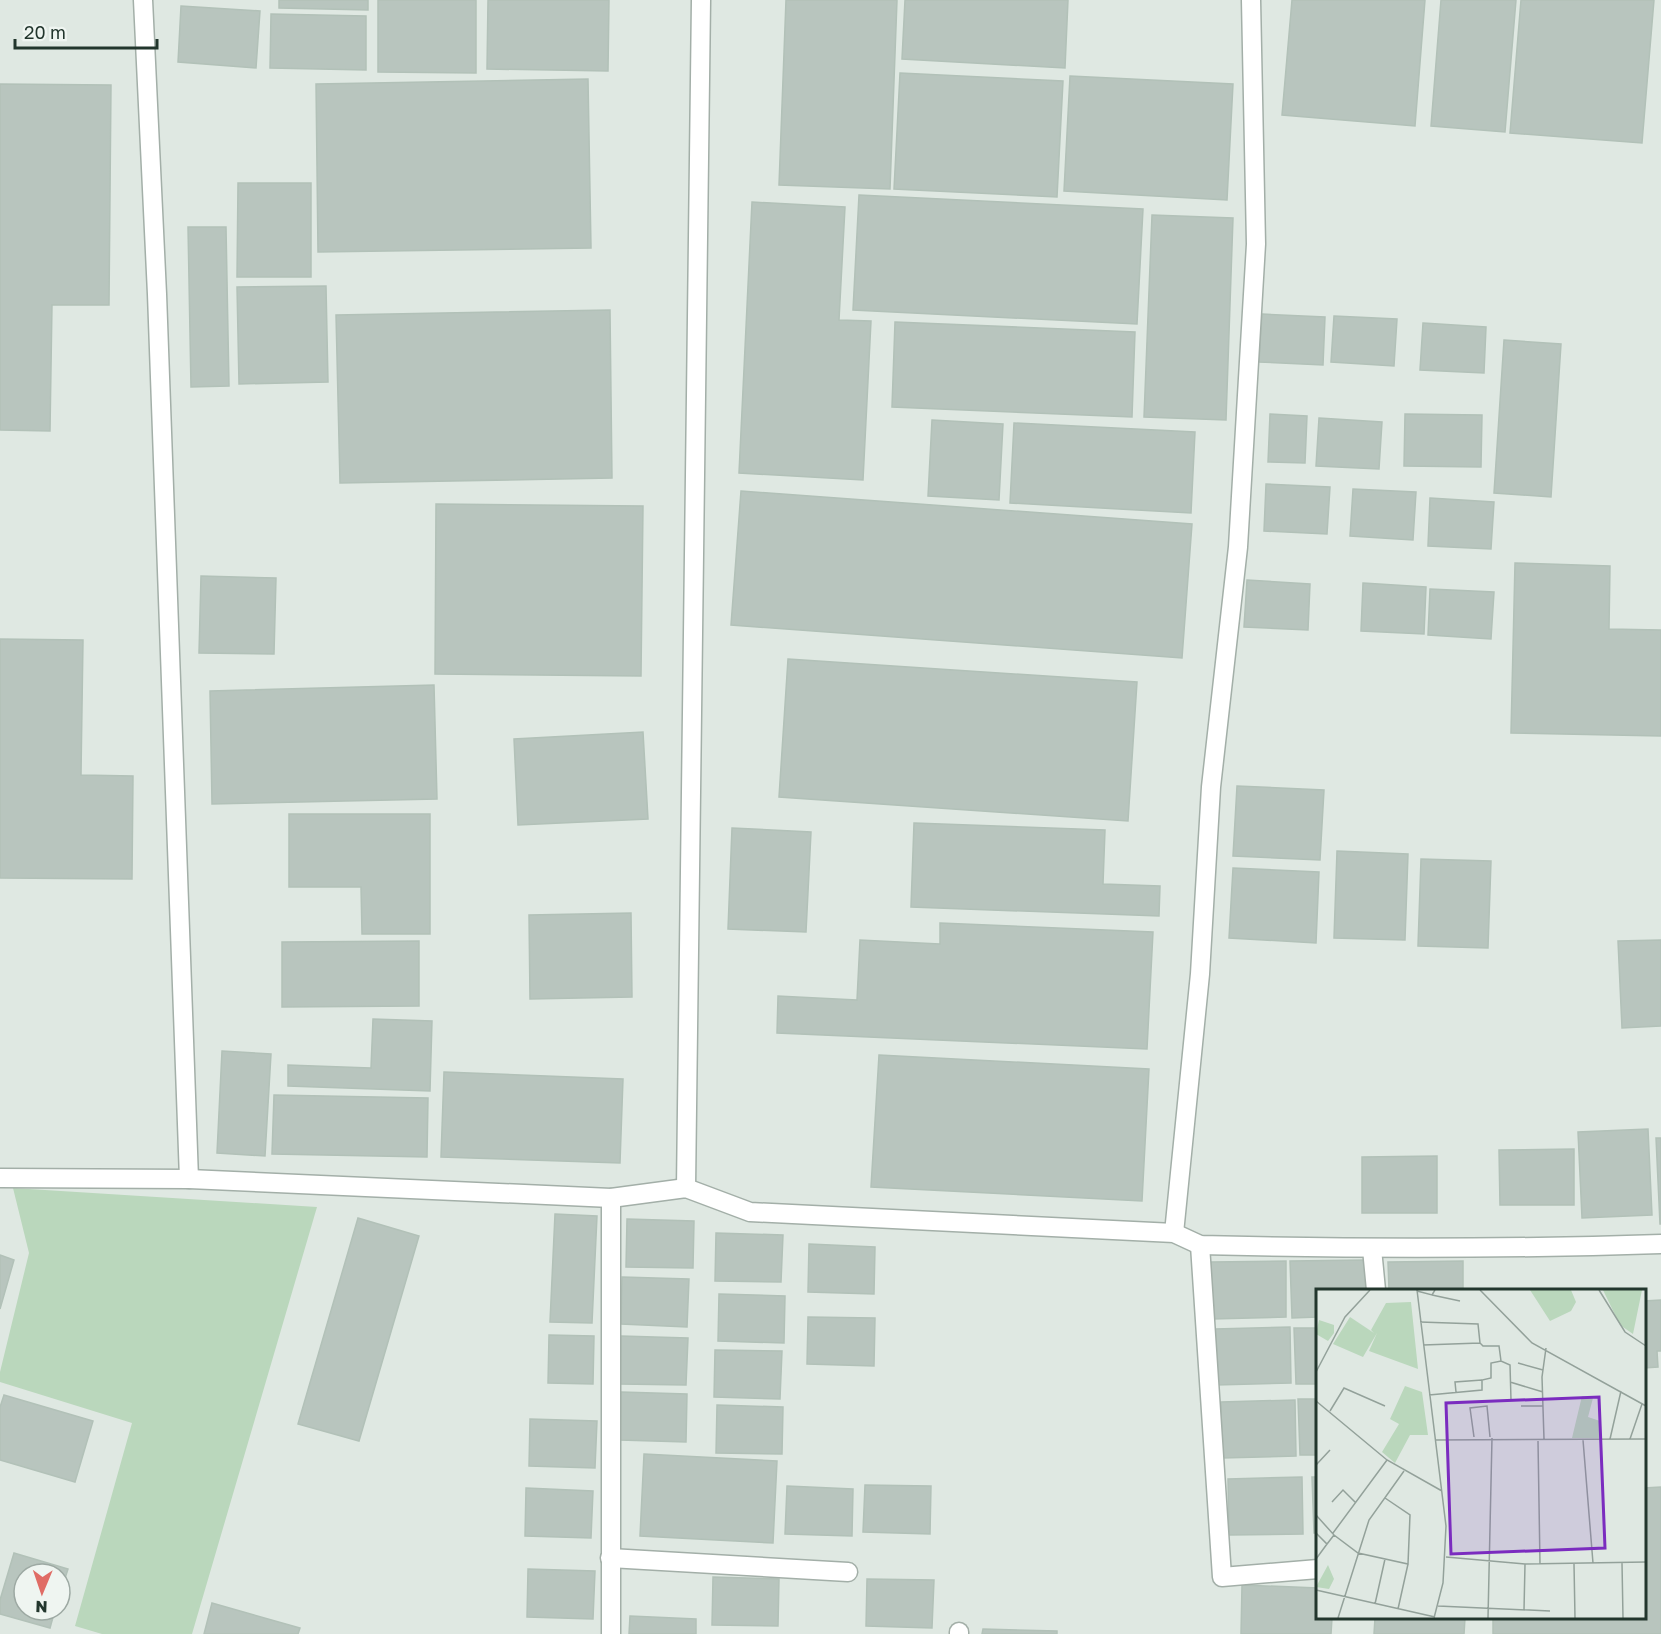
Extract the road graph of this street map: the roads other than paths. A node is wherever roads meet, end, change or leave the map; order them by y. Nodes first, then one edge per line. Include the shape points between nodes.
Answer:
1 (143, 0) edge
2 (701, 0) edge
3 (1251, 0) edge
4 (0, 1178) edge
5 (189, 1179) junction
6 (686, 1188) junction
7 (611, 1198) junction
8 (1174, 1233) junction
9 (1661, 1244) edge
10 (1200, 1245) junction
11 (1372, 1249) junction
12 (1376, 1289) edge
13 (610, 1558) junction
14 (1316, 1569) edge
15 (848, 1572) dead end
16 (612, 1634) edge

1 - 5 street
2 - 6 street
3 - 8 street via 1257,244 1238,547 1210,787 1200,974
4 - 5 street
5 - 7 street
6 - 7 street
6 - 8 street via 750,1212
7 - 13 street
8 - 10 street
9 - 11 street
10 - 11 street
10 - 14 street via 1221,1577
11 - 12 street
13 - 15 street
13 - 16 street

